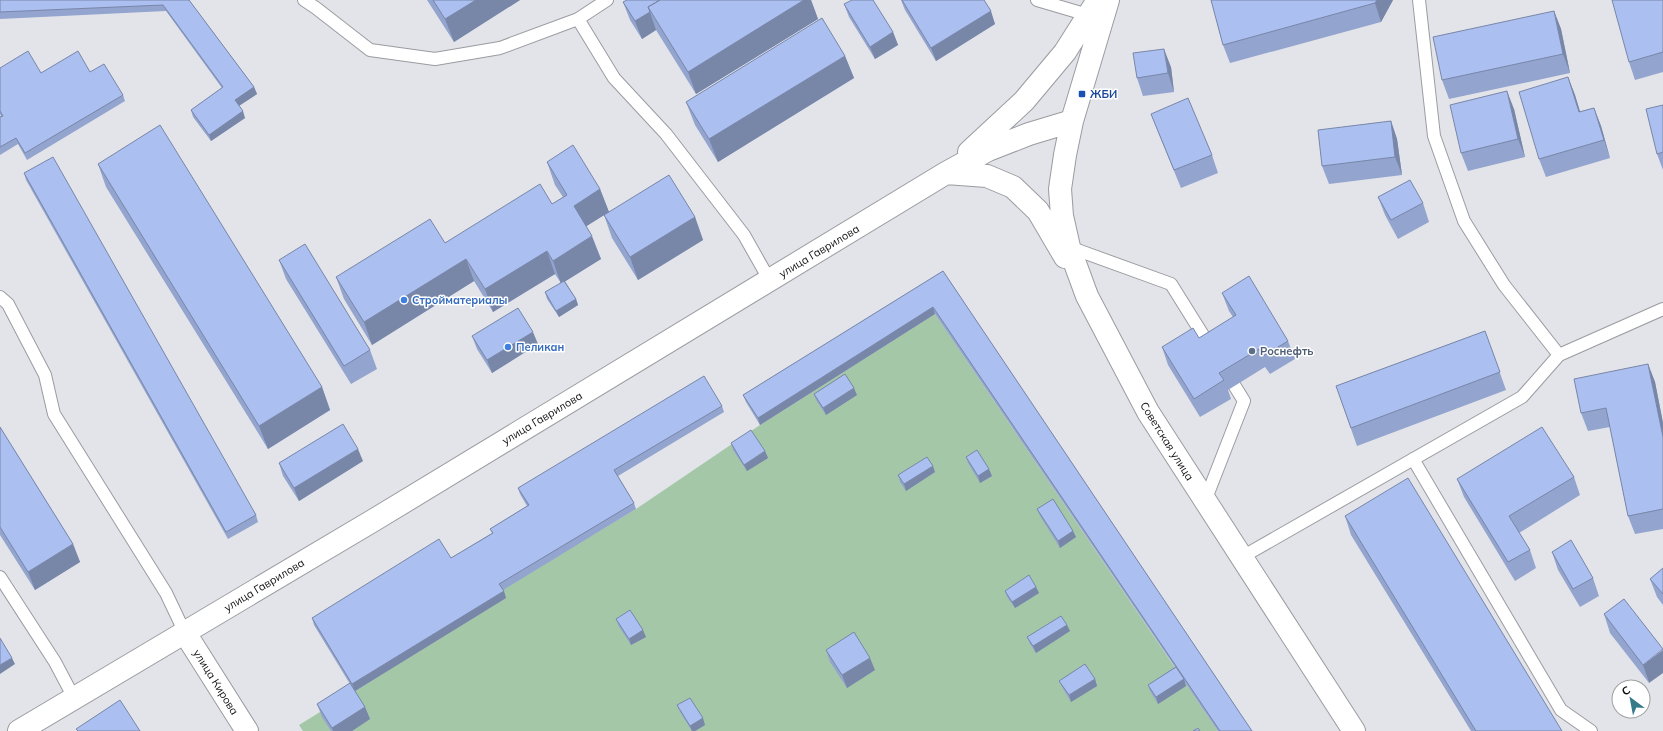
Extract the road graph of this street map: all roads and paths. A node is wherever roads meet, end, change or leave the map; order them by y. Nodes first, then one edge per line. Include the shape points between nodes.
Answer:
1 (304, 0) edge
2 (607, 0) edge
3 (1037, 0) edge
4 (1108, 0) edge
5 (1419, 0) edge
6 (1093, 7) edge
7 (578, 19) junction
8 (1072, 121) junction
9 (946, 174) junction
10 (1069, 247) junction
11 (770, 281) junction
12 (1086, 296) junction
13 (0, 297) edge
14 (1663, 309) edge
15 (1559, 356) junction
16 (1413, 459) junction
17 (1205, 501) junction
18 (1242, 557) junction
19 (0, 577) edge
20 (185, 633) junction
21 (74, 698) junction
22 (18, 731) edge
23 (248, 731) edge
24 (1354, 731) edge
25 (1592, 731) edge

1 - 7 lane via 370,50 435,59 500,48
2 - 7 lane
3 - 6 lane
4 - 8 street, Советская улица
5 - 15 lane via 1434,136 1464,220 1504,285
6 - 9 street via 1065,52 1024,101
7 - 11 lane via 614,78 666,134 744,236
8 - 9 street, улица Гаврилова via 988,150
8 - 10 street, Советская улица via 1060,189 1062,216
9 - 11 street, улица Гаврилова
9 - 12 street via 987,176 1013,187 1038,211
10 - 12 street, Советская улица
10 - 17 lane via 1171,284 1244,401
11 - 20 street, улица Гаврилова
12 - 17 street, Советская улица via 1148,412
13 - 20 lane via 8,304 45,375 54,414 166,593
14 - 15 lane
15 - 16 lane via 1522,397
16 - 18 lane
16 - 25 lane via 1561,710
17 - 18 street, Советская улица
18 - 24 street, Советская улица
19 - 21 lane
20 - 21 street, улица Гаврилова
20 - 23 street, улица Кирова
21 - 22 street, улица Гаврилова

